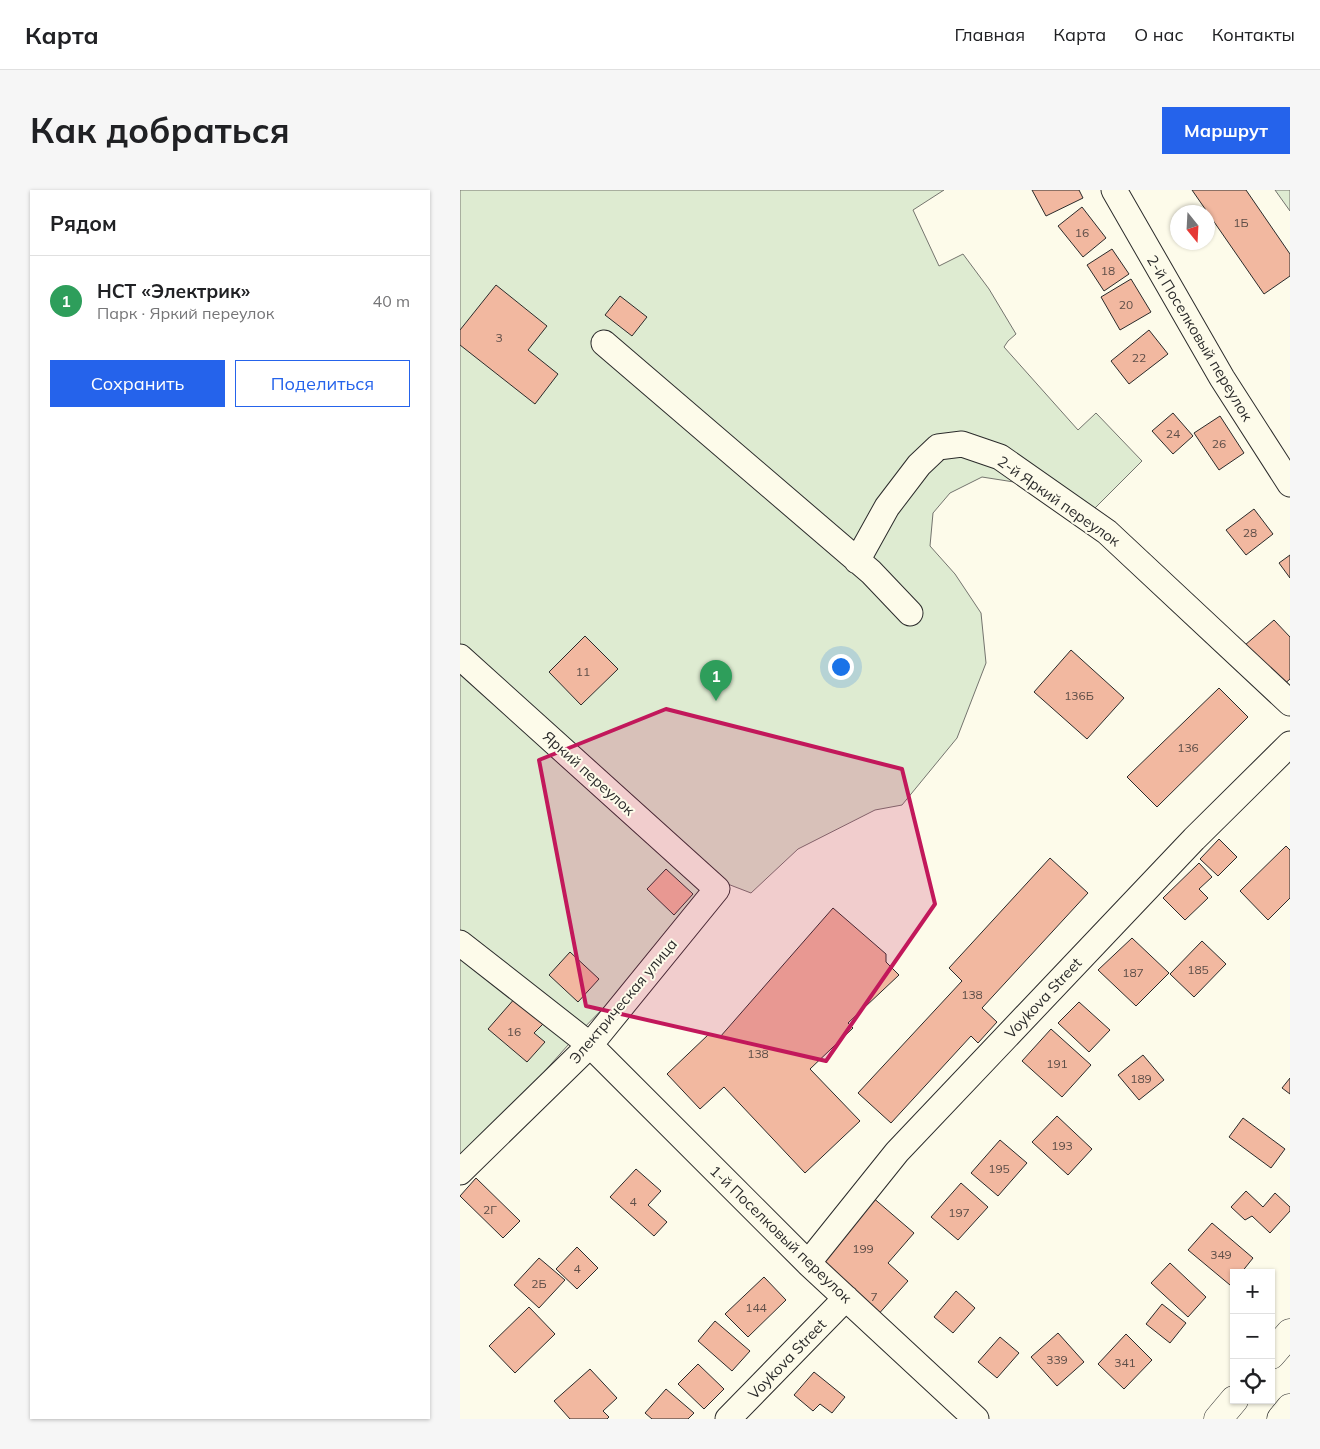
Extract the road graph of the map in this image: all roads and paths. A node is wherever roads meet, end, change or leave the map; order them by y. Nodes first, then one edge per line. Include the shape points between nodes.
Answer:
1 (1114, 190) edge
2 (604, 343) dead end
3 (1290, 484) edge
4 (857, 560) junction
5 (910, 613) dead end
6 (460, 657) edge
7 (1290, 703) edge
8 (1290, 744) edge
9 (717, 889) joint
10 (460, 943) edge
11 (590, 1045) junction
12 (460, 1172) edge
13 (808, 1263) junction
14 (846, 1298) junction
15 (1290, 1333) edge
16 (1275, 1350) edge
17 (1231, 1404) edge
18 (1290, 1408) edge
19 (728, 1419) edge
20 (976, 1419) edge
21 (1218, 1419) edge
22 (1281, 1419) edge

1 - 3 street, 2-й Поселковый переулок via 1222,378
2 - 4 street
4 - 5 street
4 - 7 street, 2-й Яркий переулок via 887,507 919,465 938,447 962,444 1000,457 1107,532
6 - 9 street, Яркий переулок
8 - 13 street, Voykova Street via 1194,839 897,1152
9 - 11 street, Электрическая улица
10 - 11 street, 1-й Поселковый переулок
11 - 12 street, Электрическая улица
11 - 13 street, 1-й Поселковый переулок
13 - 14 street, 1-й Поселковый переулок
14 - 19 street, Voykova Street
14 - 20 street, 1-й Поселковый переулок
15 - 16 main road
17 - 21 main road
18 - 22 main road

